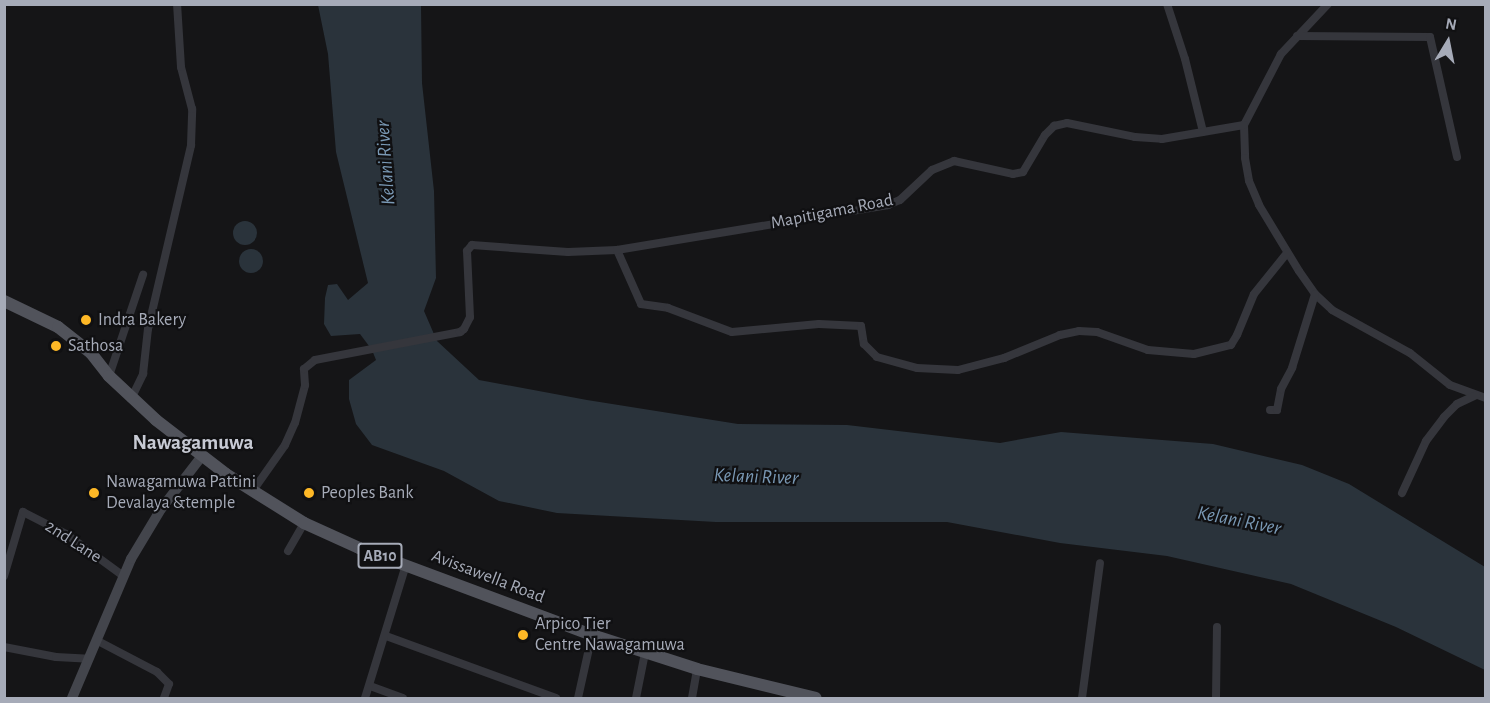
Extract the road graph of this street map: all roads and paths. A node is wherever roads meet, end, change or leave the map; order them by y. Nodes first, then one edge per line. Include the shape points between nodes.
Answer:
1 (177, 4) edge
2 (1167, 4) edge
3 (1328, 4) edge
4 (1297, 36) junction
5 (1244, 125) junction
6 (1203, 132) junction
7 (1457, 157) dead end
8 (617, 250) junction
9 (1287, 253) junction
10 (143, 275) dead end
11 (1315, 294) junction
12 (4, 301) edge
13 (109, 376) junction
14 (1476, 395) junction
15 (1485, 398) edge
16 (131, 399) junction
17 (1270, 410) dead end
18 (202, 456) junction
19 (252, 492) junction
20 (1402, 493) dead end
21 (304, 523) junction
22 (288, 551) dead end
23 (1100, 563) dead end
24 (406, 565) junction
25 (122, 575) junction
26 (4, 576) edge
27 (1217, 627) dead end
28 (592, 635) junction
29 (386, 636) junction
30 (96, 640) junction
31 (4, 646) edge
32 (645, 653) junction
33 (88, 659) junction
34 (697, 669) junction
35 (370, 686) junction
36 (72, 699) edge
37 (164, 699) edge
38 (365, 699) edge
39 (403, 699) edge
40 (556, 699) edge
41 (578, 699) edge
42 (636, 699) edge
43 (693, 699) edge
44 (816, 699) edge
45 (1082, 699) edge
46 (1216, 699) edge

1 - 16 street via 181,68 192,109 191,145 148,329 143,374
2 - 6 street
3 - 4 street
4 - 5 street via 1281,54
4 - 7 street via 1430,37
5 - 6 street, Mapitigama Road
5 - 9 street via 1249,181
6 - 8 street, Mapitigama Road via 1162,139 1067,123 1054,126 1023,171 1013,174 954,161 932,170 900,200 888,205
8 - 9 street via 641,304 668,308 732,332 819,324 861,326 864,344 877,357 917,368 958,370 1079,331 1097,332 1148,350 1194,354 1231,345 1254,294
8 - 19 street, Mapitigama Road via 568,252 472,245 466,251 470,317 460,332 315,360 304,369 305,385 285,445
9 - 11 street
10 - 13 street
11 - 14 street via 1350,323 1410,353 1450,384
11 - 17 street via 1277,410
12 - 13 main road, Avissawella Road / AB10 via 58,327 91,353
13 - 16 main road, Avissawella Road / AB10
14 - 15 street
14 - 20 street via 1457,404 1444,417 1426,441
16 - 18 main road, Avissawella Road / AB10
18 - 19 main road, Avissawella Road / AB10
18 - 25 street via 161,510
19 - 21 main road, Avissawella Road / AB10
21 - 22 street
21 - 24 main road, Avissawella Road / AB10
23 - 45 street
24 - 28 main road, Avissawella Road / AB10
24 - 29 street
25 - 26 street, 2nd Lane via 66,534 23,512
25 - 30 street
27 - 46 street
28 - 32 main road, Avissawella Road / AB10
28 - 41 street
29 - 35 street
29 - 40 street
30 - 33 street
30 - 37 street via 157,672 169,684
31 - 33 street
32 - 34 main road, Avissawella Road / AB10
32 - 42 street
33 - 36 street
34 - 43 street
34 - 44 main road, Avissawella Road / AB10
35 - 38 street
35 - 39 street

